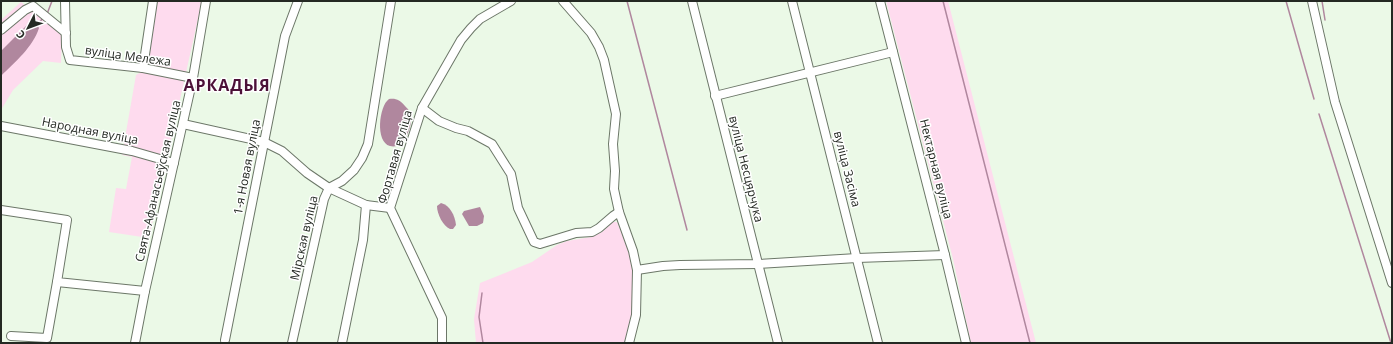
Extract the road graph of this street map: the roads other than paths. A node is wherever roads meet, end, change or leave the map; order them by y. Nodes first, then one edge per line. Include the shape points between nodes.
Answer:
1 (65, 1) edge
2 (153, 1) edge
3 (206, 1) edge
4 (298, 1) edge
5 (391, 1) edge
6 (511, 1) edge
7 (563, 1) edge
8 (692, 1) edge
9 (792, 1) edge
10 (880, 1) edge
11 (1312, 1) edge
12 (1, 30) edge
13 (66, 33) junction
14 (893, 52) junction
15 (143, 68) junction
16 (810, 72) junction
17 (193, 78) junction
18 (715, 96) junction
19 (422, 108) junction
20 (183, 124) junction
21 (1, 126) edge
22 (264, 142) junction
23 (174, 163) junction
24 (329, 188) junction
25 (366, 205) junction
26 (390, 208) junction
27 (1, 210) edge
28 (619, 212) junction
29 (945, 255) junction
30 (856, 258) junction
31 (758, 264) junction
32 (637, 270) junction
33 (57, 282) junction
34 (1392, 283) edge
35 (145, 291) junction
36 (12, 336) dead end
37 (225, 340) dead end
38 (135, 343) edge
39 (292, 343) edge
40 (342, 343) edge
41 (442, 343) edge
42 (629, 343) edge
43 (778, 343) edge
44 (878, 343) edge
45 (966, 343) edge

1 - 13 street, вуліца Мележа
2 - 15 street
3 - 17 street, Свята-Афанасьеўская вуліца
4 - 22 street, 1-я Новая вуліца via 285,36
5 - 24 street, Мірская вуліца via 368,144 354,170
6 - 19 street, Фортавая вуліца via 480,19 471,28
7 - 28 street via 591,33 604,60 616,114 613,144 614,189
8 - 18 street, вуліца Несцярчука
9 - 16 street, вуліца Засіма
10 - 14 street, Нектарная вуліца
11 - 34 street via 1335,102
12 - 13 street via 33,6
13 - 15 street, вуліца Мележа via 66,47 70,60
14 - 16 street
14 - 29 street, Нектарная вуліца
15 - 17 street, вуліца Мележа
16 - 18 street
16 - 30 street, вуліца Засіма
17 - 20 street, Свята-Афанасьеўская вуліца
18 - 31 street, вуліца Несцярчука
19 - 26 street, Фортавая вуліца
19 - 28 street via 439,121 468,131 492,144 512,174 518,208 534,242 540,244 576,233 592,232
20 - 22 street
20 - 23 street, Свята-Афанасьеўская вуліца
21 - 23 street, Народная вуліца via 132,151
22 - 24 street via 282,151
22 - 37 street, 1-я Новая вуліца
23 - 35 street, Свята-Афанасьеўская вуліца
24 - 25 street
24 - 39 street, Мірская вуліца via 324,199
25 - 26 street
25 - 40 street, Фортавая вуліца via 363,240
26 - 41 street, Фортавая вуліца via 442,318
27 - 33 street via 67,220
28 - 32 street
29 - 30 street
29 - 45 street, Нектарная вуліца
30 - 31 street
30 - 44 street, вуліца Засіма
31 - 32 street via 680,265
31 - 43 street, вуліца Несцярчука
32 - 42 street via 636,315
33 - 35 street
33 - 36 street via 47,338
35 - 38 street, Свята-Афанасьеўская вуліца

